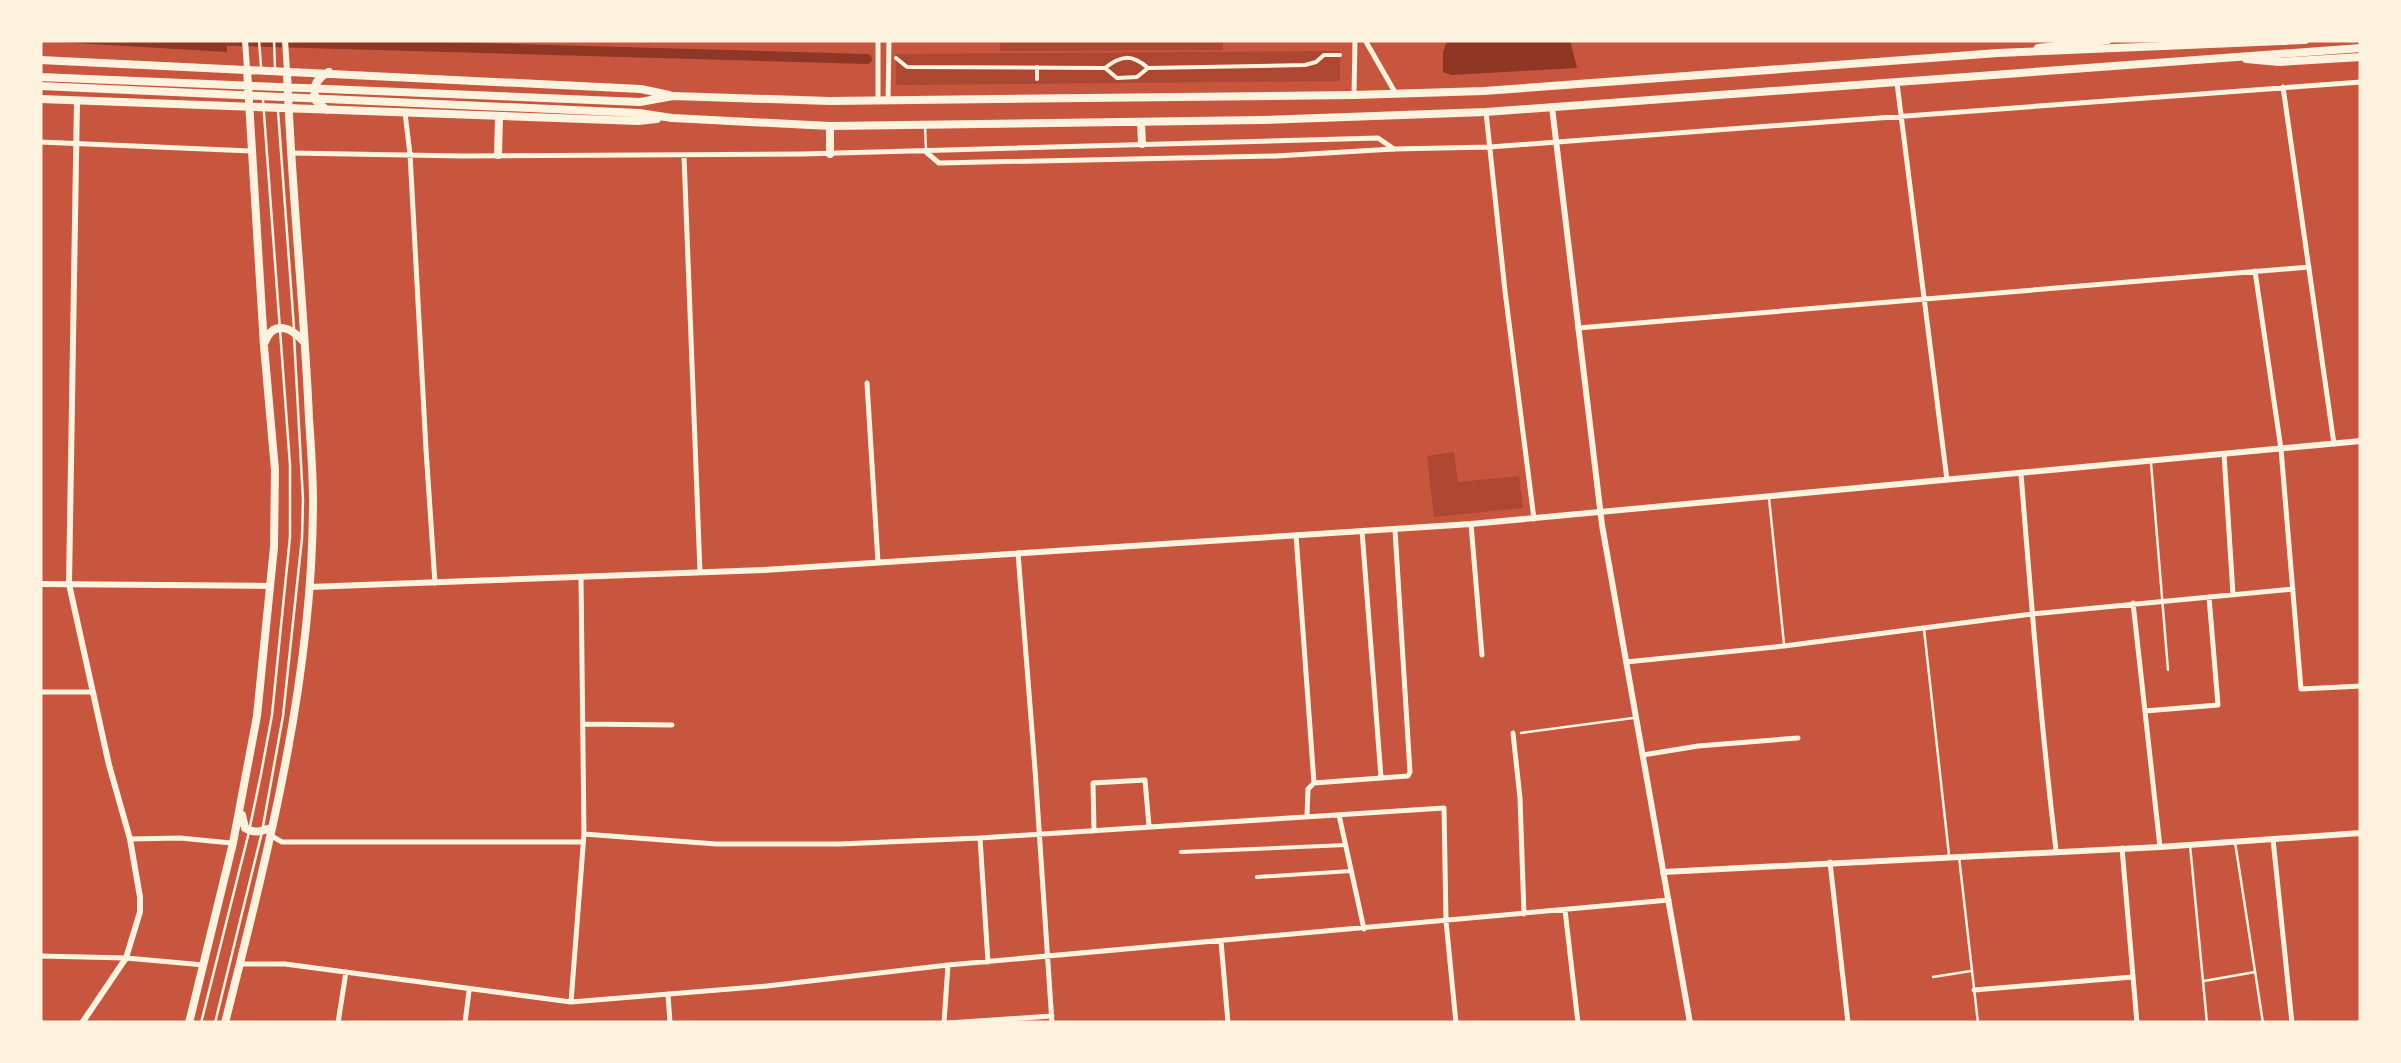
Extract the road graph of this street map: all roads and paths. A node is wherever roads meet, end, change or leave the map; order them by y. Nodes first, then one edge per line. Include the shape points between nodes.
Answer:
1 (246, 40) edge
2 (259, 40) edge
3 (274, 40) edge
4 (284, 40) edge
5 (1354, 40) edge
6 (1365, 40) edge
7 (2108, 40) edge
8 (2304, 40) edge
9 (878, 41) edge
10 (889, 41) edge
11 (2361, 48) edge
12 (1998, 53) junction
13 (1340, 55) dead end
14 (2361, 57) edge
15 (896, 58) dead end
16 (2232, 58) junction
17 (40, 60) edge
18 (182, 66) junction
19 (1037, 67) junction
20 (1105, 68) junction
21 (1148, 68) junction
22 (246, 69) junction
23 (287, 71) junction
24 (261, 72) junction
25 (328, 72) junction
26 (276, 73) junction
27 (40, 76) edge
28 (1037, 80) dead end
29 (2361, 82) edge
30 (1897, 83) junction
31 (262, 85) dead end
32 (40, 86) edge
33 (276, 86) dead end
34 (2283, 87) junction
35 (1396, 94) junction
36 (1354, 95) junction
37 (674, 96) junction
38 (40, 98) edge
39 (76, 100) junction
40 (888, 100) junction
41 (878, 101) junction
42 (184, 104) junction
43 (555, 105) junction
44 (1552, 106) junction
45 (248, 107) junction
46 (264, 108) junction
47 (283, 108) junction
48 (327, 110) junction
49 (1486, 112) junction
50 (405, 113) junction
51 (499, 116) junction
52 (1900, 116) junction
53 (672, 118) junction
54 (1141, 122) junction
55 (924, 125) junction
56 (830, 126) junction
57 (40, 142) edge
58 (76, 144) junction
59 (1142, 144) junction
60 (1556, 144) junction
61 (1490, 147) junction
62 (1394, 149) junction
63 (251, 151) junction
64 (926, 152) junction
65 (290, 153) junction
66 (410, 154) junction
67 (498, 154) junction
68 (830, 154) junction
69 (684, 156) junction
70 (2309, 267) junction
71 (2255, 272) junction
72 (1923, 299) junction
73 (280, 327) junction
74 (1578, 328) junction
75 (294, 331) junction
76 (305, 344) junction
77 (264, 346) junction
78 (867, 383) dead end
79 (2361, 441) edge
80 (2334, 444) junction
81 (2281, 449) junction
82 (2224, 454) junction
83 (2151, 461) junction
84 (2020, 474) junction
85 (1947, 480) junction
86 (1769, 496) junction
87 (1601, 511) junction
88 (1534, 519) junction
89 (1471, 524) junction
90 (1395, 529) junction
91 (1362, 531) junction
92 (1296, 535) junction
93 (1018, 553) junction
94 (878, 562) junction
95 (700, 572) junction
96 (581, 578) junction
97 (435, 582) junction
98 (40, 584) edge
99 (70, 584) junction
100 (271, 586) junction
101 (310, 587) junction
102 (2293, 589) junction
103 (2233, 594) junction
104 (2209, 596) junction
105 (2161, 600) junction
106 (2133, 602) junction
107 (2032, 614) junction
108 (1923, 628) junction
109 (1784, 646) junction
110 (1482, 655) dead end
111 (1626, 662) junction
112 (2168, 670) dead end
113 (2361, 686) edge
114 (40, 692) edge
115 (93, 692) junction
116 (2145, 711) junction
117 (1635, 717) junction
118 (584, 724) junction
119 (672, 725) dead end
120 (1517, 733) joint
121 (1798, 738) dead end
122 (1642, 755) junction
123 (1382, 778) junction
124 (1314, 782) junction
125 (243, 796) junction
126 (1339, 814) junction
127 (1307, 816) junction
128 (1149, 826) junction
129 (249, 831) junction
130 (1094, 831) junction
131 (268, 832) junction
132 (1039, 834) junction
133 (2361, 834) edge
134 (584, 838) junction
135 (980, 838) junction
136 (130, 839) junction
137 (2272, 839) junction
138 (2235, 841) junction
139 (232, 843) junction
140 (2190, 844) junction
141 (1346, 845) junction
142 (2160, 846) junction
143 (2122, 848) junction
144 (2056, 850) junction
145 (1181, 852) dead end
146 (1949, 856) junction
147 (1959, 856) junction
148 (1830, 862) junction
149 (1352, 871) junction
150 (1663, 872) junction
151 (1257, 877) dead end
152 (1668, 900) junction
153 (1565, 910) junction
154 (1524, 914) junction
155 (1446, 921) junction
156 (1364, 929) junction
157 (1221, 941) junction
158 (40, 956) edge
159 (1048, 957) junction
160 (126, 958) junction
161 (988, 962) junction
162 (204, 964) junction
163 (240, 964) junction
164 (948, 965) junction
165 (1972, 971) junction
166 (346, 972) junction
167 (2255, 972) junction
168 (1932, 976) dead end
169 (2133, 977) junction
170 (2202, 982) junction
171 (470, 990) junction
172 (1974, 990) junction
173 (668, 994) junction
174 (571, 1002) junction
175 (1052, 1019) edge
176 (82, 1023) edge
177 (190, 1023) edge
178 (201, 1023) edge
179 (215, 1023) edge
180 (225, 1023) edge
181 (338, 1023) edge
182 (465, 1023) edge
183 (670, 1023) edge
184 (946, 1023) edge
185 (1228, 1023) edge
186 (1456, 1023) edge
187 (1578, 1023) edge
188 (1690, 1023) edge
189 (1848, 1023) edge
190 (1978, 1023) edge
191 (2137, 1023) edge
192 (2206, 1023) edge
193 (2263, 1023) edge
194 (2292, 1023) edge

1 - 22 main road
2 - 24 lane
3 - 26 lane
4 - 23 main road
5 - 36 street
6 - 35 street
7 - 12 main road
8 - 12 main road
9 - 10 street
9 - 41 street
10 - 40 street
11 - 16 main road
12 - 35 main road
13 - 21 street via 1305,65
14 - 16 main road
15 - 19 street via 907,67
16 - 30 main road
17 - 18 main road
18 - 22 main road
18 - 42 main road via 192,84
19 - 20 street
19 - 28 street
20 - 21 street via 1118,58 1135,58
20 - 21 street via 1117,78 1137,78
22 - 24 main road
22 - 45 main road
23 - 25 main road
23 - 26 main road
23 - 47 main road
24 - 26 main road
25 - 37 main road
25 - 48 main road via 314,94
27 - 43 main road
29 - 34 street
30 - 44 main road
30 - 52 street
31 - 46 lane
32 - 43 main road
33 - 47 lane
34 - 52 street
34 - 70 street
35 - 36 main road
36 - 40 main road
37 - 41 main road
37 - 43 main road
38 - 39 main road
39 - 42 main road
39 - 58 main road
40 - 41 main road
42 - 45 main road
43 - 53 main road
44 - 49 main road
44 - 60 main road
45 - 46 main road
45 - 63 main road
46 - 47 main road
46 - 73 lane
47 - 48 main road
47 - 65 main road
47 - 75 lane
48 - 50 main road
49 - 54 main road
49 - 61 street
50 - 51 main road
50 - 66 street
51 - 53 main road
51 - 67 main road
52 - 60 street
52 - 72 street
53 - 56 main road
54 - 55 main road
54 - 59 main road
55 - 56 main road
55 - 64 lane
56 - 68 main road
57 - 58 street
58 - 63 street
58 - 99 main road
59 - 62 street via 1378,138
59 - 64 street
60 - 61 street
60 - 74 main road
61 - 62 street
61 - 88 street
62 - 64 street via 939,163
63 - 77 main road
64 - 68 street
65 - 66 street
65 - 76 main road
66 - 67 street
66 - 97 street
67 - 69 street
68 - 69 street
69 - 95 street
70 - 71 street
70 - 80 street
71 - 72 street
71 - 81 street
72 - 74 street
72 - 85 street
73 - 75 main road
73 - 77 main road via 270,331
73 - 129 lane via 290,537 272,715
74 - 87 main road
75 - 76 main road
75 - 131 lane via 302,538
76 - 101 main road
77 - 100 main road via 276,502
78 - 94 street
79 - 80 main road
80 - 81 main road
81 - 82 main road
81 - 102 street
82 - 83 main road
82 - 103 street
83 - 84 main road
83 - 105 lane
84 - 85 main road
84 - 107 street
85 - 86 main road
86 - 87 main road
86 - 109 lane
87 - 88 main road
87 - 111 main road
88 - 89 main road
89 - 90 main road
89 - 110 street
90 - 91 main road
90 - 123 street via 1410,767 1408,776
91 - 92 main road
91 - 123 street
92 - 93 main road
92 - 124 street
93 - 94 main road
93 - 132 street
94 - 95 main road
95 - 96 main road
96 - 97 main road
96 - 118 street
97 - 101 main road
98 - 99 main road
99 - 100 main road
99 - 115 main road
100 - 125 main road
101 - 131 main road via 286,768
102 - 103 street
102 - 113 street via 2301,689
103 - 104 street
104 - 105 street
104 - 116 street via 2218,705
105 - 106 street
105 - 112 lane
106 - 107 street
106 - 116 street
107 - 108 street
107 - 144 street
108 - 109 street
108 - 146 lane
109 - 111 street
111 - 117 main road
114 - 115 street
115 - 136 main road
116 - 142 street
117 - 120 lane
117 - 122 main road
118 - 119 street
118 - 134 street
120 - 154 street
121 - 122 street
122 - 150 main road
123 - 124 street
124 - 127 street
125 - 129 main road
125 - 139 main road
126 - 127 street
126 - 141 street
126 - 155 street via 1444,808
127 - 128 street
128 - 130 street
128 - 130 street via 1144,780 1093,782
129 - 131 main road
129 - 178 lane
130 - 132 street
131 - 134 street via 282,842
131 - 163 main road
131 - 179 lane
132 - 135 street
132 - 159 street
133 - 137 main road
134 - 135 street via 764,845
134 - 174 street
135 - 161 street
136 - 139 street
136 - 160 main road via 140,912
137 - 138 main road
137 - 194 street
138 - 140 main road
138 - 167 lane
139 - 162 main road
140 - 142 main road
140 - 170 lane
141 - 145 street
141 - 149 street
142 - 143 main road
143 - 144 main road
143 - 169 street
144 - 147 main road
146 - 147 main road
146 - 148 main road
147 - 165 lane
148 - 150 main road
148 - 189 street
149 - 151 street
149 - 156 street
150 - 152 main road
152 - 153 street
152 - 188 main road
153 - 154 street
153 - 187 street
154 - 155 street
155 - 156 street
155 - 186 street
156 - 157 street
157 - 159 street
157 - 185 street
158 - 160 street
159 - 161 street
159 - 175 street
160 - 162 street
160 - 176 main road
161 - 164 street
162 - 177 main road
163 - 166 street
163 - 180 main road
164 - 173 street
164 - 184 street
165 - 168 lane
165 - 172 lane
166 - 171 street
166 - 181 street
167 - 170 lane
167 - 193 lane
169 - 172 street
169 - 191 street
170 - 192 lane
171 - 174 street
171 - 182 street
172 - 190 lane
173 - 174 street
173 - 183 street
175 - 184 street

